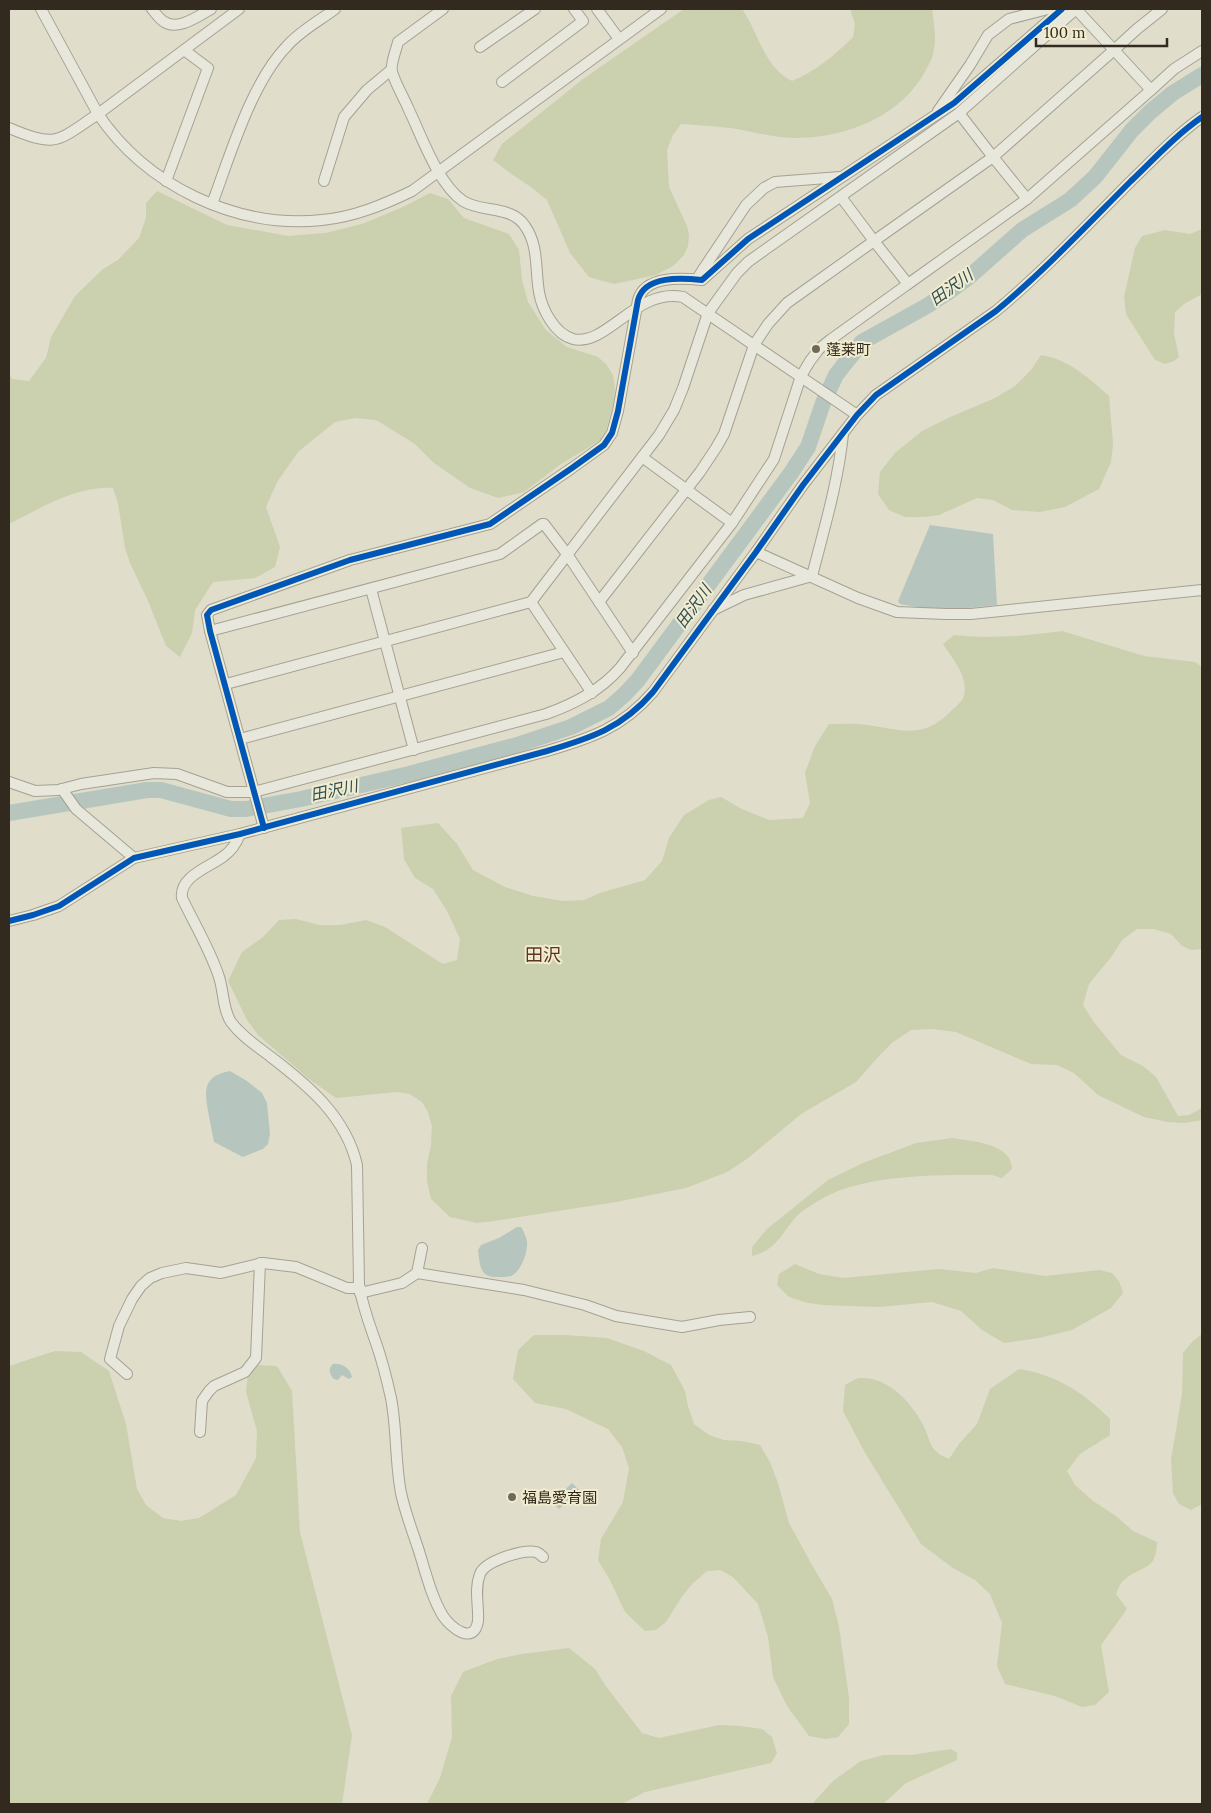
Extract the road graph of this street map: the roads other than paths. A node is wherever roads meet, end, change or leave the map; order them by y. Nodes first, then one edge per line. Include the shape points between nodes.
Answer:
1 (41, 9) edge
2 (152, 9) edge
3 (211, 9) edge
4 (239, 9) edge
5 (335, 9) edge
6 (443, 9) edge
7 (535, 9) edge
8 (574, 9) edge
9 (597, 9) edge
10 (661, 9) edge
11 (1048, 9) edge
12 (1062, 9) edge
13 (1076, 9) edge
14 (1162, 9) edge
15 (619, 39) junction
16 (480, 47) dead end
17 (184, 50) junction
18 (1114, 50) junction
19 (1202, 51) edge
20 (392, 70) junction
21 (502, 82) dead end
22 (1151, 90) junction
23 (959, 113) junction
24 (98, 114) junction
25 (934, 116) junction
26 (1202, 117) edge
27 (9, 128) edge
28 (993, 156) junction
29 (439, 172) junction
30 (841, 177) junction
31 (166, 181) junction
32 (324, 181) dead end
33 (841, 197) junction
34 (1028, 199) junction
35 (212, 204) junction
36 (874, 241) junction
37 (698, 279) junction
38 (908, 284) junction
39 (636, 308) junction
40 (708, 313) junction
41 (754, 345) junction
42 (801, 376) junction
43 (857, 415) junction
44 (844, 433) junction
45 (642, 457) junction
46 (686, 489) junction
47 (732, 523) junction
48 (756, 552) junction
49 (568, 554) junction
50 (812, 576) junction
51 (371, 589) junction
52 (1202, 590) edge
53 (531, 602) junction
54 (599, 602) junction
55 (712, 611) junction
56 (210, 631) junction
57 (385, 642) junction
58 (564, 652) junction
59 (633, 653) junction
60 (226, 684) junction
61 (592, 693) junction
62 (399, 695) junction
63 (240, 739) junction
64 (414, 750) junction
65 (9, 782) edge
66 (254, 792) junction
67 (64, 793) junction
68 (264, 828) junction
69 (240, 834) junction
70 (134, 858) junction
71 (9, 921) edge
72 (422, 1248) dead end
73 (260, 1263) junction
74 (416, 1273) junction
75 (360, 1290) junction
76 (750, 1317) dead end
77 (127, 1374) dead end
78 (200, 1432) dead end
79 (543, 1557) dead end

1 - 24 street
2 - 3 street via 163,22 173,24 193,20
4 - 17 street
5 - 35 street via 288,45 266,73
6 - 20 street via 398,42
7 - 16 street
8 - 21 street via 584,22
9 - 15 street
10 - 15 street
11 - 25 street via 1009,19 988,35
12 - 25 street via 954,103
13 - 18 street
13 - 23 street
14 - 18 street
15 - 29 street
17 - 24 street
17 - 31 street via 208,68
18 - 22 street
18 - 28 street
19 - 22 street via 1174,69
20 - 29 street
20 - 32 street via 367,90 344,117
22 - 34 street
23 - 28 street
23 - 33 street
24 - 27 street via 57,140 40,140
24 - 31 street via 112,134
25 - 30 street
26 - 43 street via 1166,147 1014,296 876,395
28 - 34 street
28 - 36 street
29 - 35 street via 412,191 377,207 324,220 250,216
29 - 39 street via 463,201 477,208 498,210 524,224 536,256 539,293 547,315 559,331 574,339 590,337
30 - 37 street via 748,240 702,280
30 - 37 street via 775,182 764,188 746,205
31 - 35 street
33 - 36 street
33 - 40 street via 748,262
34 - 38 street
36 - 38 street
36 - 41 street via 787,303
37 - 39 street via 662,281 650,286 640,294
38 - 42 street via 819,349
39 - 40 street via 650,300 673,295 683,297
39 - 56 street via 616,417 612,434 604,445 490,524 350,560 212,610 207,615
40 - 41 street
40 - 45 street via 674,410
41 - 42 street
41 - 46 street via 724,434
42 - 43 street
42 - 47 street via 774,459
43 - 44 street
44 - 48 street
44 - 50 street
45 - 46 street
45 - 49 street
46 - 47 street
46 - 54 street
47 - 59 street
48 - 50 street
48 - 55 street
49 - 51 street via 542,524 500,554
49 - 53 street
49 - 54 street
50 - 52 street via 897,612 946,614
50 - 55 street via 744,595
51 - 56 street
51 - 57 street
53 - 57 street
53 - 58 street
54 - 59 street
55 - 68 street via 640,707 627,718 588,739
56 - 60 street
57 - 60 street
57 - 62 street
58 - 61 street
58 - 62 street
59 - 61 street via 614,676
60 - 63 street
61 - 64 street via 546,714
62 - 63 street
62 - 64 street
63 - 66 street
64 - 66 street
65 - 67 street via 35,791
66 - 67 street via 227,792 177,774 154,773 81,784
66 - 68 street
67 - 70 street via 76,809
68 - 69 street
69 - 70 street
69 - 75 street via 226,855 186,882 182,898 216,968 230,1020 254,1045 314,1092 350,1141 357,1165
70 - 71 street via 59,906
72 - 74 street
73 - 75 street via 296,1267 347,1288
73 - 77 street via 221,1273 186,1268 150,1278 132,1299 112,1348 110,1359
73 - 78 street via 256,1358 245,1372 209,1391 202,1401
74 - 75 street via 402,1283
74 - 76 street via 524,1290 616,1316 682,1327
75 - 79 street via 391,1399 403,1503 440,1611 461,1632 473,1632 478,1621 478,1582 484,1566 511,1554 536,1552

